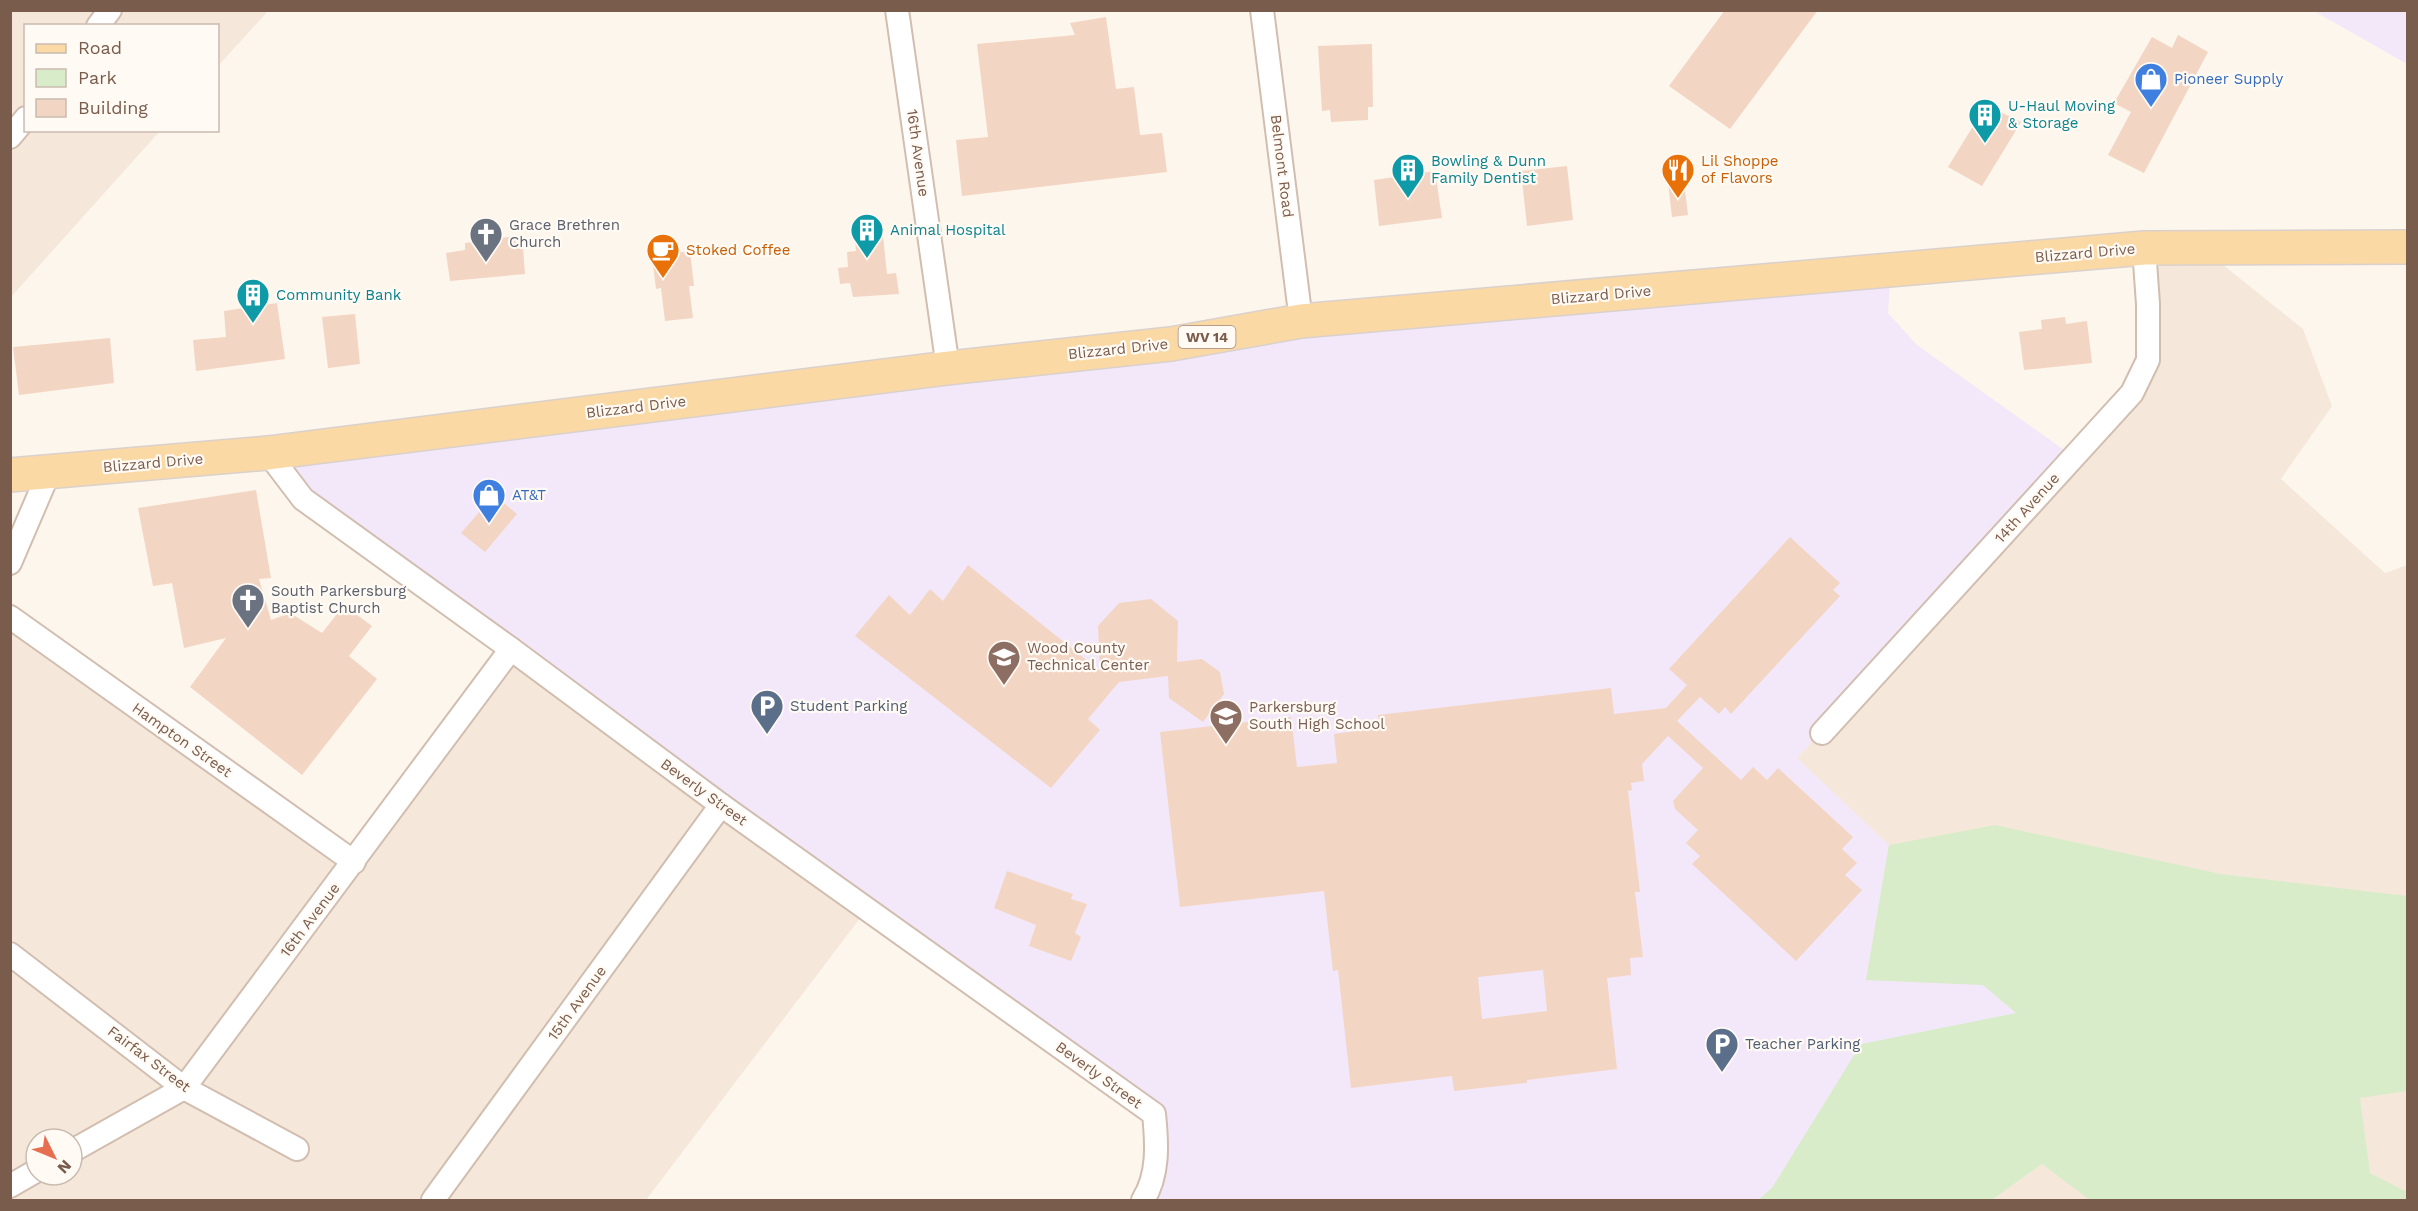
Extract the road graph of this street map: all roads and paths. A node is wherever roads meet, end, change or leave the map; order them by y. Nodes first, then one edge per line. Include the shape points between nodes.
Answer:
1 (110, 10) edge
2 (897, 10) edge
3 (1262, 10) edge
4 (100, 24) edge
5 (24, 120) edge
6 (10, 137) edge
7 (2408, 247) edge
8 (2144, 248) junction
9 (1301, 321) junction
10 (948, 368) junction
11 (268, 453) junction
12 (50, 472) junction
13 (10, 475) edge
14 (10, 563) edge
15 (10, 617) edge
16 (511, 649) junction
17 (1822, 733) dead end
18 (721, 805) junction
19 (354, 862) junction
20 (10, 954) edge
21 (184, 1088) junction
22 (84, 1144) edge
23 (297, 1149) dead end
24 (24, 1178) edge
25 (10, 1186) edge
26 (433, 1200) edge
27 (1143, 1200) edge

1 - 4 street
2 - 10 street, 16th Avenue
3 - 9 street, Belmont Road
5 - 6 street
7 - 8 main road, Blizzard Drive / WV 14
8 - 9 main road, Blizzard Drive / WV 14
8 - 17 street, 14th Avenue via 2148,360 2132,393
9 - 10 main road, Blizzard Drive / WV 14 via 1171,344
10 - 11 main road, Blizzard Drive / WV 14
11 - 12 main road, Blizzard Drive / WV 14
11 - 16 street, Beverly Street via 303,499
12 - 13 main road, Blizzard Drive / WV 14
12 - 14 street
15 - 19 street, Hampton Street
16 - 18 street, Beverly Street
16 - 19 street, 16th Avenue
18 - 26 street, 15th Avenue
18 - 27 street, Beverly Street via 1154,1114 1157,1143 1152,1187
19 - 21 street, 16th Avenue
20 - 21 street, Fairfax Street
21 - 22 street, 16th Avenue
21 - 23 street, Fairfax Street
24 - 25 street

